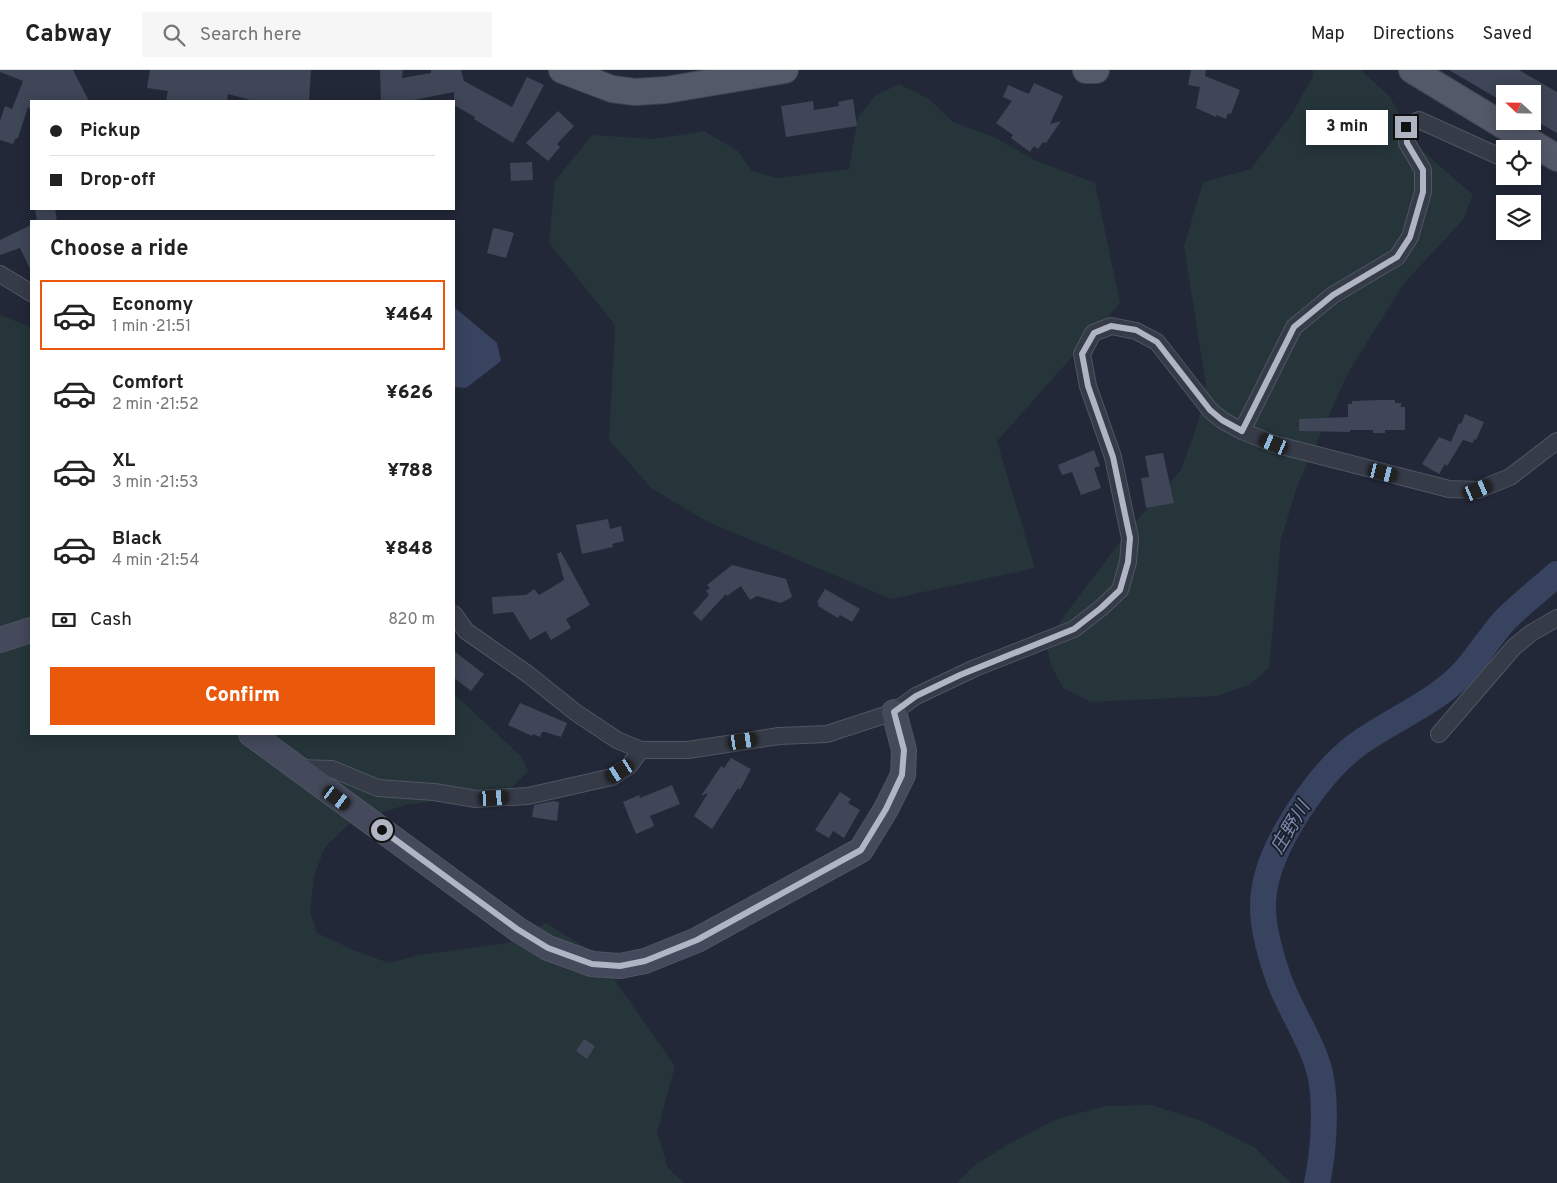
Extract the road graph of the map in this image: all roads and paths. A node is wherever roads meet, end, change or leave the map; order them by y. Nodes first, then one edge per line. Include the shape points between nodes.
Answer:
1 (562, 70) edge
2 (784, 70) edge
3 (1086, 70) edge
4 (1096, 70) edge
5 (1412, 70) edge
6 (1544, 154) edge
7 (1496, 155) edge
8 (0, 274) edge
9 (30, 292) edge
10 (1242, 431) junction
11 (1557, 441) edge
12 (455, 615) edge
13 (1557, 618) edge
14 (30, 630) edge
15 (0, 640) edge
16 (894, 712) junction
17 (1439, 734) dead end
18 (252, 735) edge
19 (641, 750) junction
20 (297, 768) junction

1 - 2 main road via 612,89 635,92 666,90
3 - 4 main road
5 - 6 main road
7 - 10 street via 1419,120 1406,127 1407,143 1423,170 1423,192 1410,237 1397,257 1333,295 1294,327
8 - 9 street
10 - 11 street via 1274,444 1392,475 1449,489 1478,490 1510,477
10 - 16 street via 1210,410 1157,342 1136,330 1111,326 1094,333 1082,354 1088,386 1113,457 1130,538 1128,562 1120,590 1074,629 958,676 916,696
12 - 19 street via 466,631 575,712 617,740
13 - 17 street via 1514,647
14 - 15 street
16 - 19 street via 827,734 779,736 688,750
16 - 20 street via 904,750 902,775 861,850 697,940 645,961 620,966 576,959 548,948 517,929
18 - 20 street
19 - 20 street via 629,766 612,777 528,796 476,799 378,788 332,768

